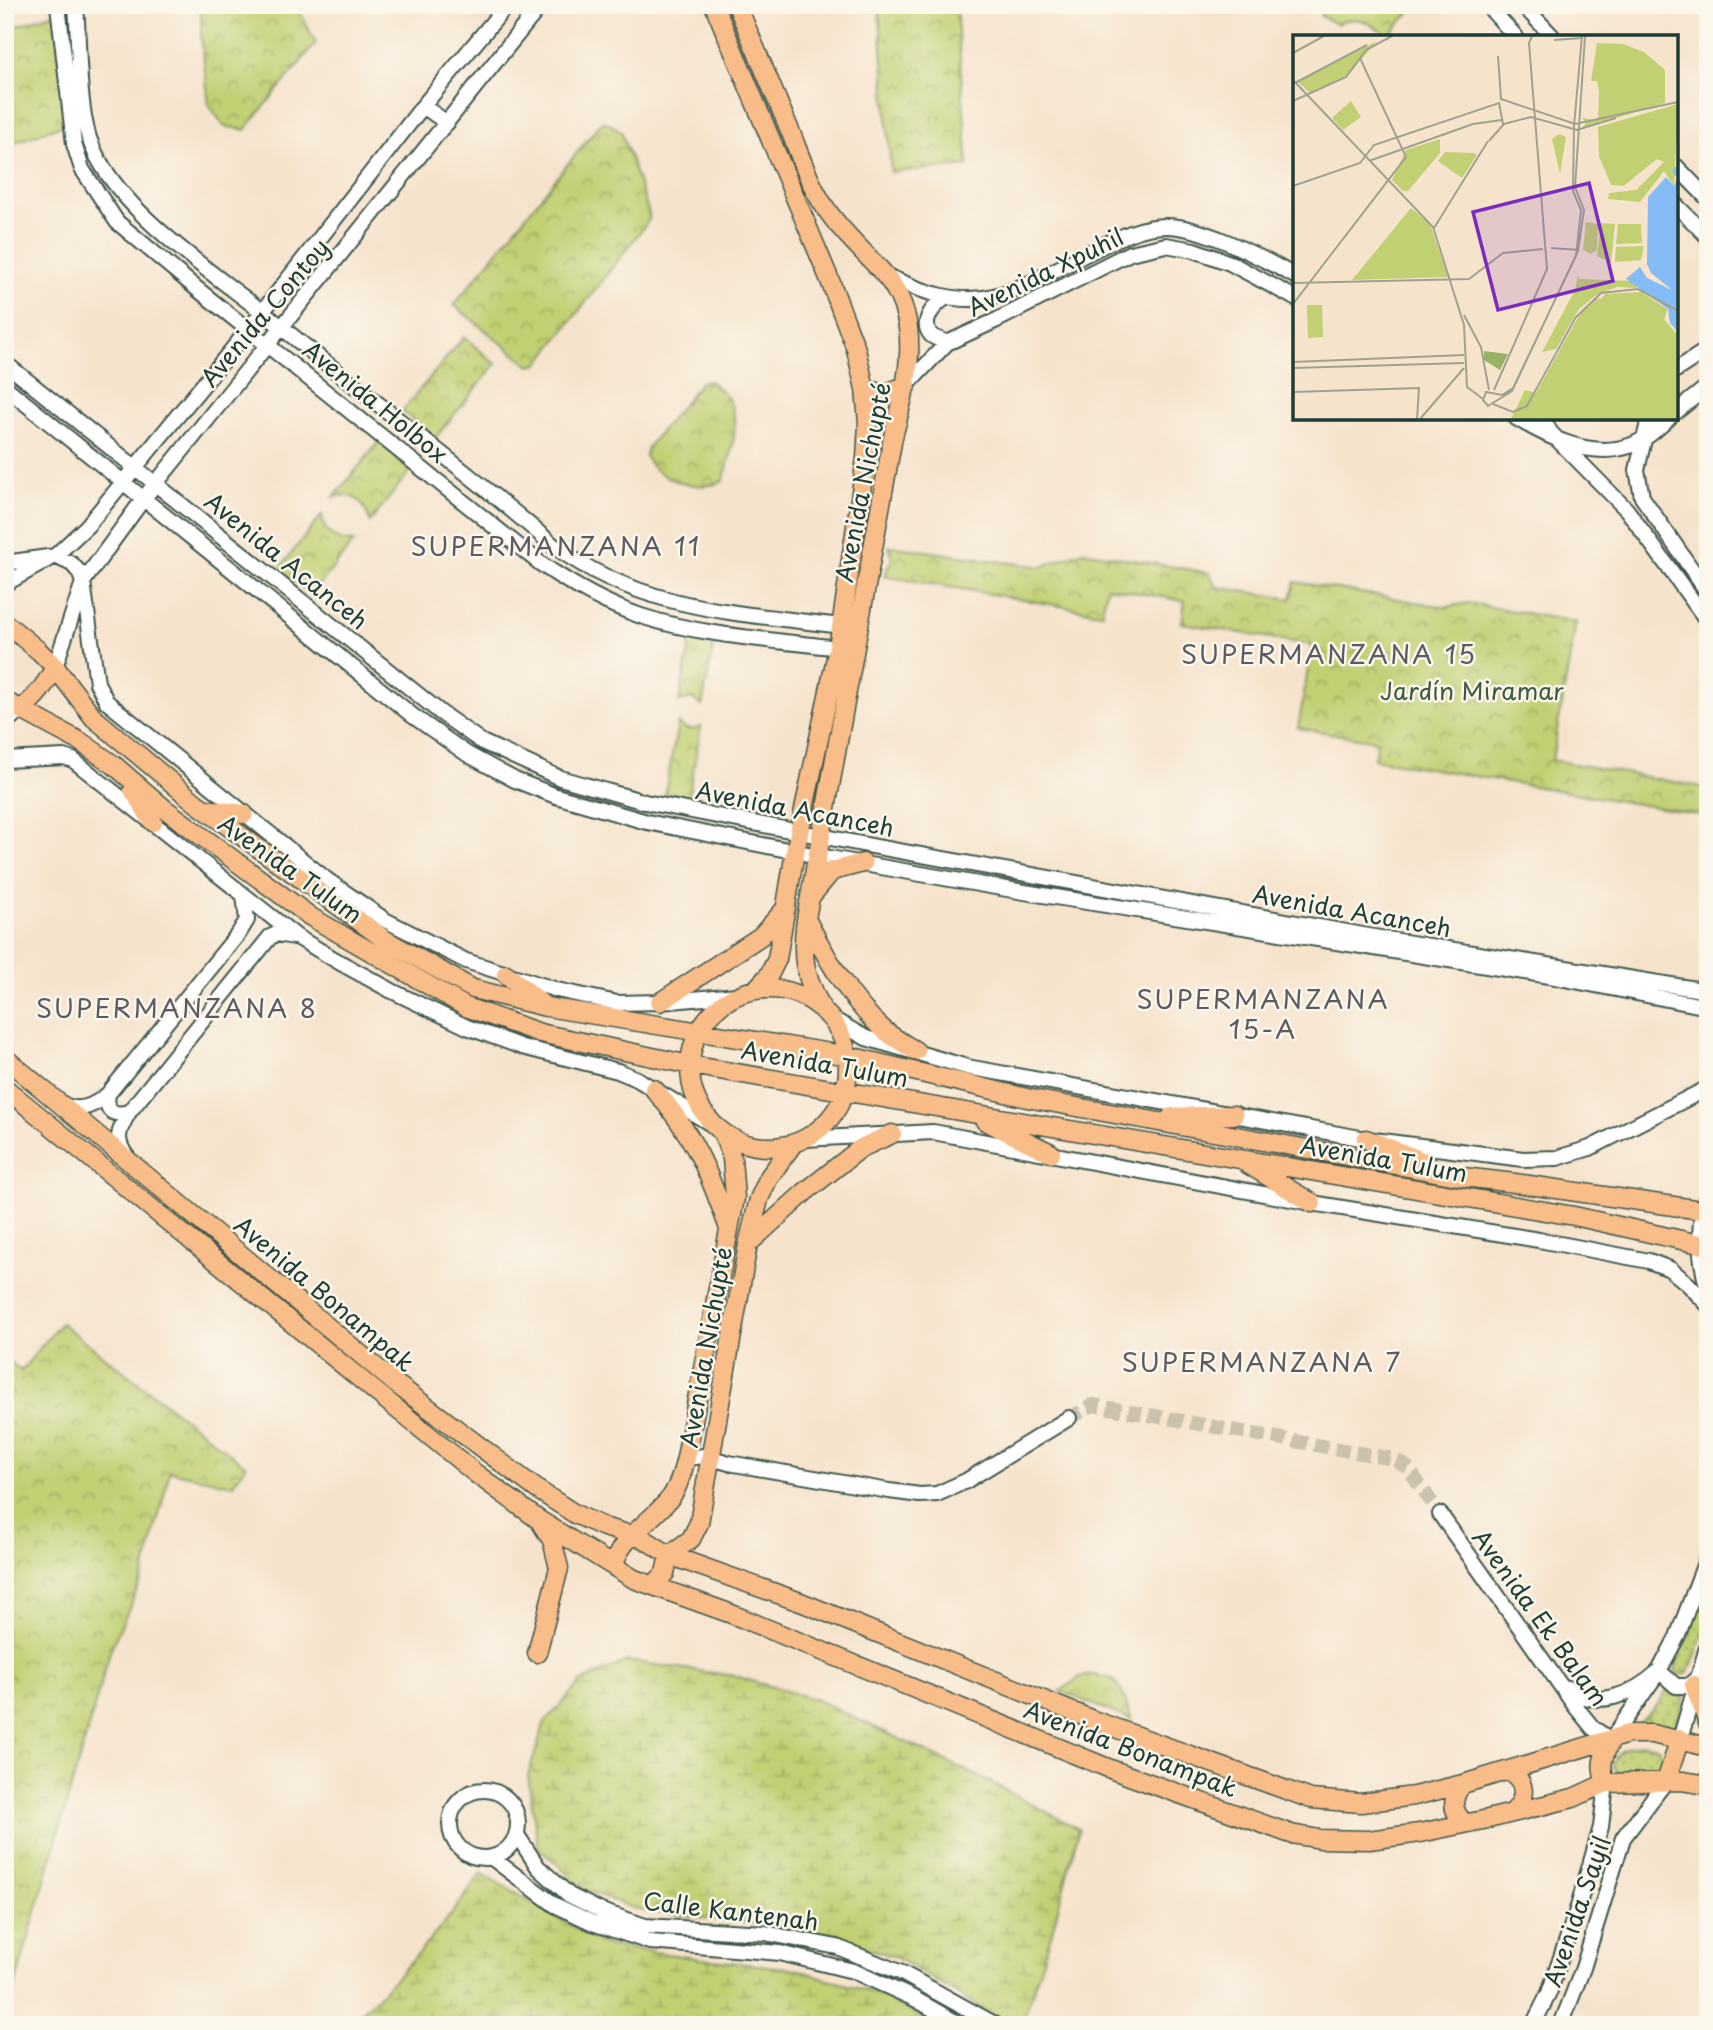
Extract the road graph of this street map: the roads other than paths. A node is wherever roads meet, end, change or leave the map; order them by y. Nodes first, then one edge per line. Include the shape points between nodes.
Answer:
1 (58, 5) edge
2 (76, 5) edge
3 (507, 5) edge
4 (541, 5) edge
5 (714, 5) edge
6 (737, 5) edge
7 (750, 5) edge
8 (1487, 5) edge
9 (1523, 5) edge
10 (1514, 35) edge
11 (1551, 35) edge
12 (754, 44) junction
13 (423, 106) junction
14 (447, 123) junction
15 (1678, 168) edge
16 (1708, 199) edge
17 (1678, 207) edge
18 (1708, 237) edge
19 (852, 242) junction
20 (823, 265) junction
21 (886, 275) junction
22 (1293, 275) edge
23 (947, 297) junction
24 (1293, 297) edge
25 (262, 312) junction
26 (281, 327) junction
27 (249, 329) junction
28 (947, 342) junction
29 (267, 343) junction
30 (1708, 349) edge
31 (5, 363) edge
32 (1678, 369) edge
33 (907, 385) junction
34 (1708, 386) edge
35 (5, 387) edge
36 (865, 389) junction
37 (1678, 410) edge
38 (1520, 420) edge
39 (1543, 420) edge
40 (1649, 420) edge
41 (1667, 420) edge
42 (868, 433) junction
43 (893, 437) junction
44 (1556, 438) junction
45 (1645, 438) junction
46 (136, 466) junction
47 (124, 481) junction
48 (156, 483) junction
49 (144, 498) junction
50 (55, 556) junction
51 (5, 562) edge
52 (83, 582) junction
53 (5, 584) edge
54 (1708, 593) edge
55 (5, 622) edge
56 (1708, 622) edge
57 (841, 626) junction
58 (838, 648) junction
59 (55, 667) junction
60 (13, 705) edge
61 (5, 723) edge
62 (5, 761) edge
63 (114, 765) junction
64 (202, 808) junction
65 (244, 814) junction
66 (153, 822) junction
67 (799, 832) junction
68 (821, 836) junction
69 (795, 852) junction
70 (818, 856) junction
71 (863, 863) junction
72 (244, 896) junction
73 (811, 896) junction
74 (786, 908) junction
75 (806, 919) junction
76 (239, 933) junction
77 (298, 937) junction
78 (261, 948) junction
79 (506, 974) junction
80 (756, 989) junction
81 (1708, 991) edge
82 (737, 995) junction
83 (660, 1002) junction
84 (546, 1007) junction
85 (1708, 1007) edge
86 (826, 1012) junction
87 (699, 1032) junction
88 (916, 1051) junction
89 (849, 1056) junction
90 (5, 1058) edge
91 (690, 1065) junction
92 (5, 1088) edge
93 (654, 1088) junction
94 (1708, 1088) edge
95 (846, 1091) junction
96 (108, 1094) junction
97 (52, 1097) junction
98 (129, 1112) junction
99 (972, 1115) junction
100 (1234, 1115) junction
101 (1135, 1118) junction
102 (719, 1129) junction
103 (892, 1134) junction
104 (1366, 1139) junction
105 (799, 1142) junction
106 (1051, 1153) junction
107 (1238, 1157) junction
108 (134, 1165) junction
109 (1463, 1177) junction
110 (1708, 1192) edge
111 (1312, 1203) junction
112 (1705, 1211) edge
113 (729, 1228) junction
114 (748, 1244) junction
115 (1704, 1245) edge
116 (1708, 1290) edge
117 (1708, 1306) edge
118 (1069, 1418) tunnel mouth
119 (686, 1458) junction
120 (709, 1458) junction
121 (1440, 1514) tunnel mouth
122 (539, 1520) junction
123 (632, 1535) junction
124 (669, 1555) junction
125 (1708, 1555) edge
126 (615, 1566) junction
127 (741, 1581) junction
128 (653, 1586) junction
129 (729, 1613) junction
130 (1708, 1644) edge
131 (537, 1653) dead end
132 (1659, 1671) junction
133 (1555, 1679) junction
134 (1695, 1682) junction
135 (1708, 1723) edge
136 (1679, 1739) junction
137 (1611, 1740) junction
138 (1708, 1747) edge
139 (1509, 1771) junction
140 (1666, 1782) junction
141 (1606, 1783) junction
142 (1463, 1784) junction
143 (1708, 1785) edge
144 (1514, 1811) junction
145 (1465, 1823) junction
146 (517, 1835) junction
147 (492, 1858) junction
148 (1580, 1900) junction
149 (1603, 1904) junction
150 (975, 2012) junction
151 (963, 2025) edge
152 (996, 2025) edge
153 (1533, 2025) edge
154 (1561, 2025) edge

1 - 27 street, Avenida Holbox via 72,135 82,169 117,222
2 - 25 street, Avenida Holbox via 89,137 114,185 207,270
3 - 13 street, Avenida Contoy
4 - 14 street, Avenida Contoy
5 - 20 main road, Avenida Nichupté
6 - 12 main road, Avenida Nichupté
7 - 12 main road
8 - 10 street
9 - 11 street
12 - 19 main road, Avenida Nichupté via 815,192
13 - 14 street
13 - 25 street, Avenida Contoy
14 - 26 street, Avenida Contoy
15 - 16 street
17 - 18 street
19 - 20 main road via 829,242
19 - 21 main road, Avenida Nichupté
20 - 36 main road, Avenida Nichupté via 856,349
21 - 23 street, Avenida Xpuhil
21 - 33 main road, Avenida Nichupté via 905,315 910,357
22 - 23 street, Avenida Xpuhil via 1206,234 1167,226 1127,233 992,297
23 - 28 street via 936,303 928,327 932,336
24 - 28 street, Avenida Xpuhil via 1213,256 1166,245 1130,253
25 - 26 street, Avenida Holbox
25 - 27 street, Avenida Contoy
26 - 29 street, Avenida Contoy
26 - 57 street, Avenida Holbox via 554,546 607,579 681,604
27 - 29 street, Avenida Holbox
27 - 46 street, Avenida Contoy
28 - 33 street, Avenida Xpuhil
29 - 48 street, Avenida Contoy
29 - 58 street, Avenida Holbox via 541,564 603,601 682,627
30 - 32 street
31 - 46 street, Avenida Acanceh
33 - 36 main road via 884,394
33 - 43 main road, Avenida Nichupté
34 - 37 street
35 - 47 street, Avenida Acanceh
36 - 42 main road, Avenida Nichupté
38 - 44 street
39 - 44 street
40 - 45 street
41 - 45 street
42 - 43 main road via 880,430
42 - 57 main road, Avenida Nichupté
43 - 68 main road, Avenida Nichupté
44 - 45 street via 1600,451
44 - 56 street via 1627,510
45 - 54 street via 1637,470 1642,497
46 - 47 street, Avenida Contoy
46 - 48 street, Avenida Acanceh
47 - 49 street, Avenida Acanceh
47 - 50 street, Avenida Contoy
48 - 49 street, Avenida Contoy
48 - 67 street, Avenida Acanceh via 482,742 560,778 601,791
49 - 52 street, Avenida Contoy
49 - 69 street, Avenida Acanceh via 413,716 467,754 515,780 612,813
50 - 51 street
50 - 52 street via 72,564
50 - 53 street, Avenida Contoy
52 - 59 street, Avenida Contoy
52 - 65 street, Avenida Tulum via 97,683 107,702
55 - 59 main road, Avenida Tulum
57 - 58 main road, Avenida Nichupté
58 - 67 main road, Avenida Nichupté
59 - 60 main road via 34,699
59 - 64 main road, Avenida Tulum via 93,718
60 - 61 street
60 - 63 main road, Avenida Tulum
62 - 66 street, Avenida Tulum via 73,760
63 - 66 main road
63 - 91 main road, Avenida Tulum via 311,918 466,1007 540,1033
64 - 65 main road
64 - 84 main road, Avenida Tulum via 384,939 473,989
65 - 79 street, Avenida Tulum via 386,920 466,961
66 - 72 street, Avenida Tulum
67 - 68 street, Avenida Acanceh
67 - 69 main road, Avenida Nichupté
68 - 70 main road, Avenida Nichupté
68 - 81 street, Avenida Acanceh via 1476,955
69 - 70 street, Avenida Acanceh
69 - 74 main road, Avenida Nichupté
70 - 71 street, Avenida Acanceh
70 - 73 main road, Avenida Nichupté
71 - 73 main road via 832,871
71 - 85 street, Avenida Acanceh via 1549,976
72 - 76 street via 247,920
72 - 77 street, Avenida Tulum
73 - 75 main road, Avenida Nichupté
74 - 80 main road, Avenida Nichupté via 777,959
74 - 83 main road via 761,936
75 - 86 main road, Avenida Nichupté via 804,969
75 - 88 main road via 858,1004 884,1031
76 - 78 street via 254,933
76 - 96 street
77 - 78 street via 277,934
77 - 93 street, Avenida Tulum via 467,1027 522,1047 618,1071
78 - 98 street
79 - 83 street, Avenida Tulum via 617,1003
79 - 84 main road
80 - 82 main road
80 - 86 main road via 791,990
82 - 83 street, Avenida Tulum
82 - 87 main road via 716,1008
84 - 87 main road, Avenida Tulum
86 - 88 street, Avenida Tulum via 866,1038
86 - 89 main road, Avenida Nichupté via 843,1036
87 - 89 main road, Avenida Tulum
87 - 91 main road
88 - 100 street, Avenida Tulum via 967,1067
89 - 95 main road
89 - 101 main road, Avenida Tulum
90 - 97 main road, Avenida Bonampak
91 - 95 main road, Avenida Tulum
91 - 102 main road, Avenida Nichupté via 697,1101
92 - 122 main road, Avenida Bonampak
93 - 102 street, Avenida Tulum
93 - 113 main road via 688,1130
94 - 104 street, Avenida Tulum via 1590,1148 1558,1158 1523,1159
95 - 99 main road, Avenida Tulum
95 - 105 main road, Avenida Nichupté via 828,1122
96 - 97 street via 83,1108 70,1108
96 - 98 street via 111,1111
97 - 108 main road, Avenida Bonampak
98 - 108 street via 119,1138 120,1148
99 - 106 main road
99 - 107 main road, Avenida Tulum
100 - 101 main road
100 - 104 street, Avenida Tulum
101 - 109 main road, Avenida Tulum
102 - 105 main road via 756,1146
102 - 113 main road, Avenida Nichupté via 732,1161 735,1198
103 - 105 street
103 - 106 street via 933,1132
103 - 114 main road via 861,1148
104 - 109 main road
105 - 114 main road, Avenida Nichupté via 769,1177
106 - 111 street
107 - 111 main road
107 - 115 main road, Avenida Tulum via 1574,1216
108 - 123 main road, Avenida Bonampak via 459,1432 575,1514
109 - 112 main road, Avenida Tulum
110 - 112 street
111 - 117 street via 1649,1261 1670,1269
112 - 115 street
113 - 119 main road, Avenida Nichupté
114 - 120 main road, Avenida Nichupté
115 - 116 street
118 - 120 street via 937,1494 889,1491
119 - 120 street
119 - 123 main road, Avenida Nichupté via 673,1495
120 - 124 main road, Avenida Nichupté via 699,1523 691,1539
121 - 133 street, Avenida Ek Balam
122 - 126 main road, Avenida Bonampak
122 - 131 main road via 552,1540 559,1568
123 - 124 main road
123 - 126 main road via 619,1549
124 - 127 main road, Avenida Bonampak
124 - 128 main road via 665,1573
125 - 132 street
126 - 128 main road
127 - 129 main road via 722,1592 722,1604
127 - 142 main road, Avenida Bonampak via 1093,1720 1311,1799 1362,1803
128 - 129 main road, Avenida Bonampak
129 - 145 main road, Avenida Bonampak via 1113,1770 1290,1834 1369,1840
130 - 134 street
132 - 133 street via 1626,1695 1600,1700 1577,1696
132 - 134 street via 1676,1686
132 - 137 street
133 - 137 street, Avenida Ek Balam via 1593,1728
134 - 135 main road
134 - 136 street
136 - 137 main road, Avenida Bonampak via 1638,1733
136 - 138 main road
136 - 140 main road
137 - 139 main road, Avenida Bonampak
137 - 141 main road via 1601,1766
139 - 142 main road, Avenida Bonampak
139 - 144 main road via 1519,1778 1524,1790
140 - 141 main road
140 - 143 main road
140 - 149 street, Avenida Sayil via 1623,1838
141 - 144 main road, Avenida Bonampak via 1573,1798
141 - 148 street, Avenida Sayil via 1601,1827
142 - 145 main road via 1454,1804
144 - 145 main road, Avenida Bonampak
146 - 147 street via 511,1846
146 - 147 street via 516,1809 504,1795 482,1789 466,1794 451,1815 452,1837 469,1855
146 - 150 street, Calle Kantenah via 538,1867 569,1895 601,1911 645,1926 765,1933 837,1947 902,1972
147 - 151 street, Calle Kantenah via 555,1905 593,1923 650,1942 780,1953 853,1971
148 - 149 street via 1595,1898
148 - 153 street, Avenida Sayil via 1549,1993
149 - 154 street, Avenida Sayil
150 - 151 street
150 - 152 street, Calle Kantenah

